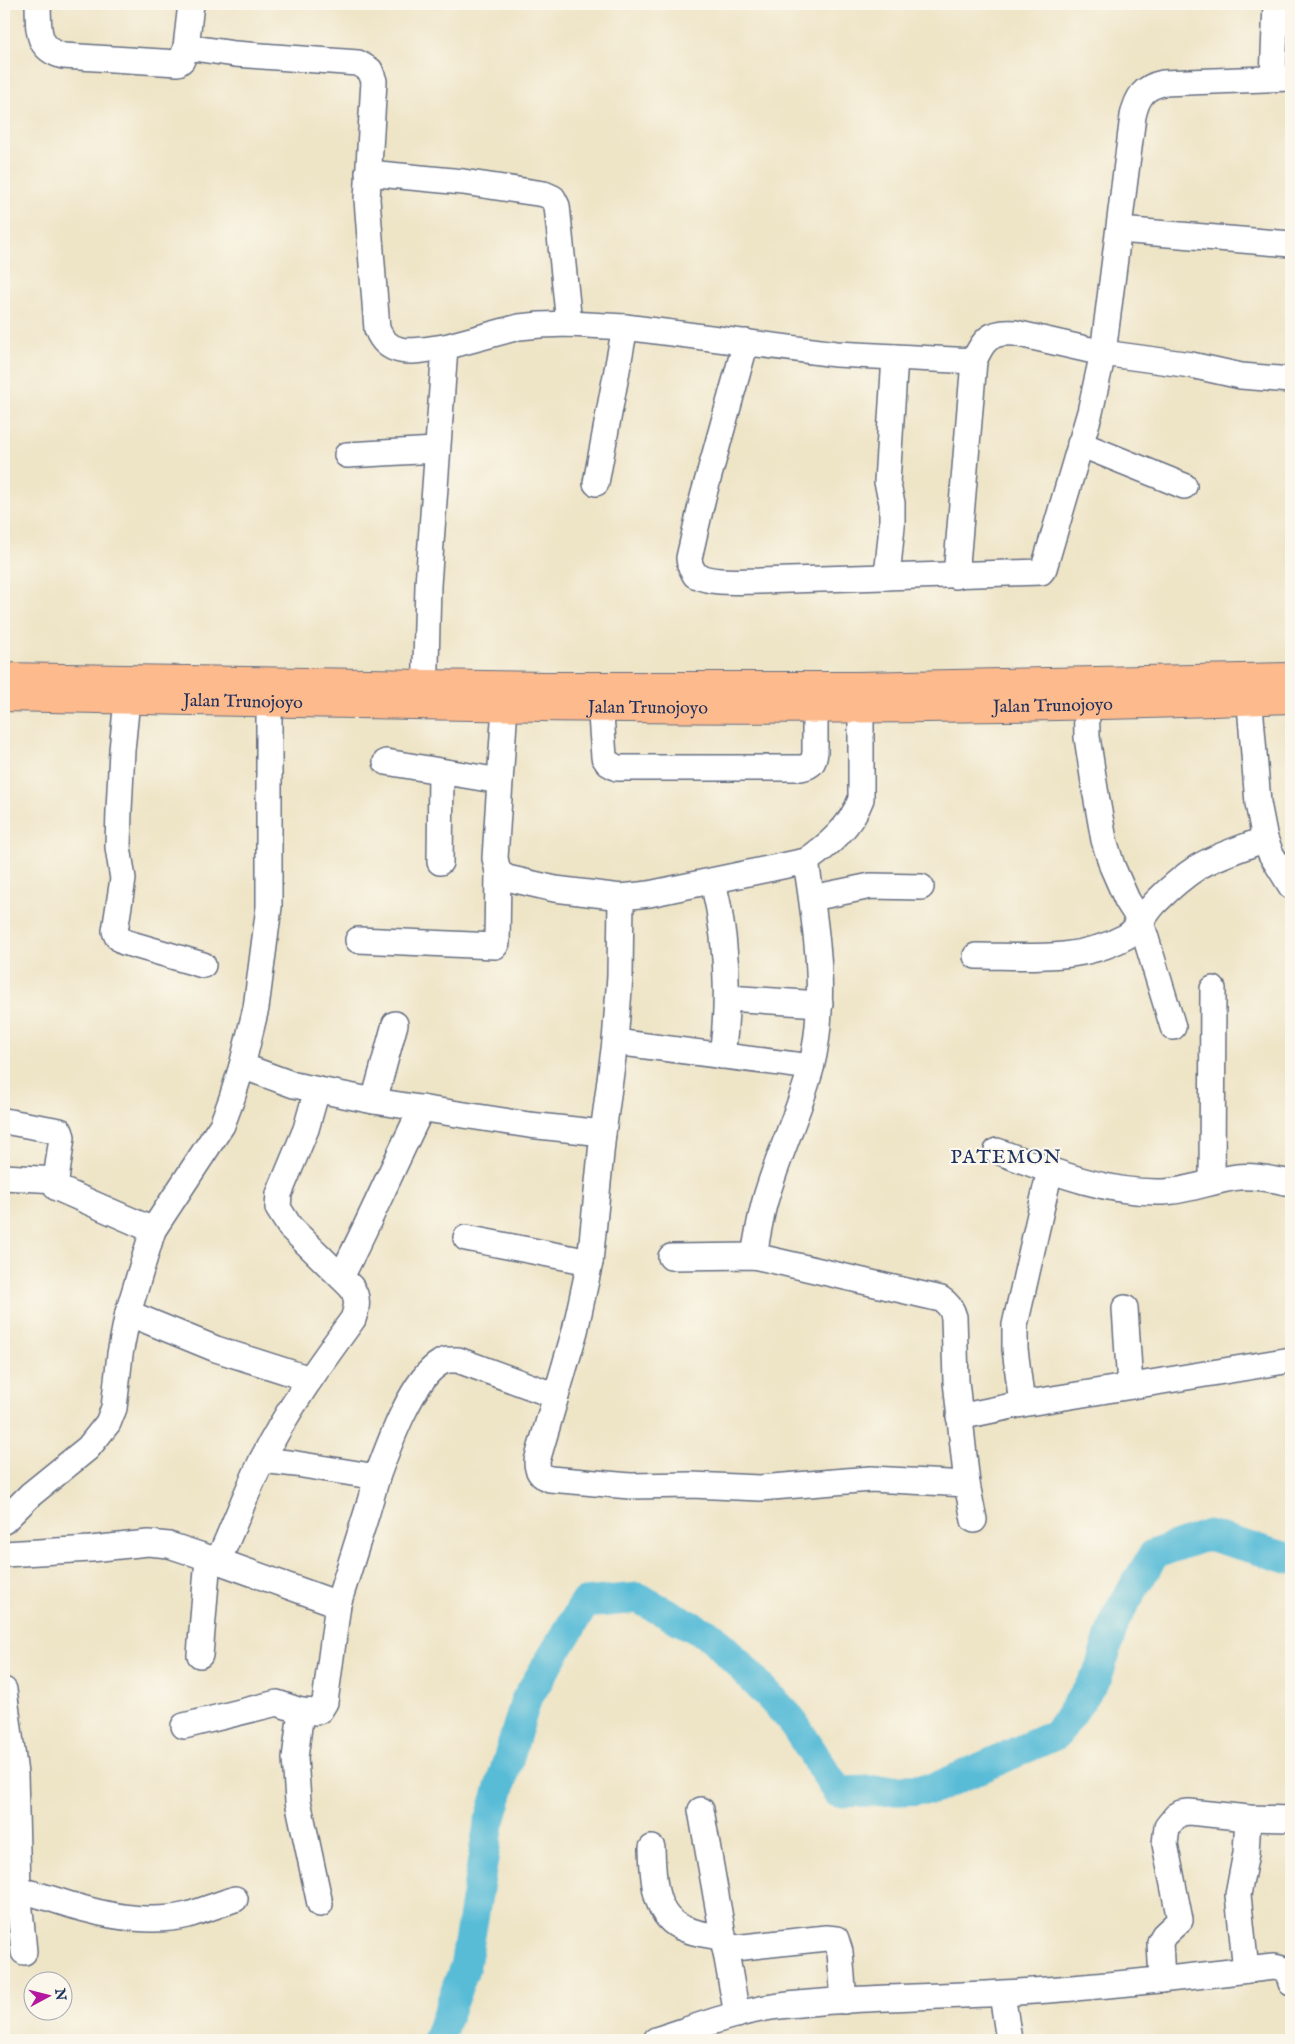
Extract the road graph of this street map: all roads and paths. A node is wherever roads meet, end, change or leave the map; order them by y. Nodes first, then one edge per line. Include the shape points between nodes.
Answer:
1 (38, 4) edge
2 (191, 4) edge
3 (1276, 4) edge
4 (186, 47) junction
5 (1282, 78) edge
6 (368, 173) junction
7 (1119, 230) junction
8 (1291, 244) edge
9 (569, 324) junction
10 (625, 327) junction
11 (746, 342) junction
12 (445, 347) junction
13 (1103, 353) junction
14 (895, 357) junction
15 (974, 362) junction
16 (1291, 380) edge
17 (1080, 444) junction
18 (436, 450) junction
19 (347, 455) dead end
20 (596, 483) dead end
21 (1184, 486) dead end
22 (956, 576) junction
23 (887, 577) junction
24 (4, 677) edge
25 (1291, 677) edge
26 (1248, 689) junction
27 (1086, 694) junction
28 (425, 695) junction
29 (4, 697) edge
30 (600, 697) junction
31 (815, 698) junction
32 (1291, 699) edge
33 (127, 700) junction
34 (269, 703) junction
35 (505, 706) junction
36 (861, 710) junction
37 (386, 762) dead end
38 (440, 772) junction
39 (500, 781) junction
40 (1264, 839) junction
41 (806, 861) junction
42 (440, 862) dead end
43 (498, 872) junction
44 (713, 881) junction
45 (1291, 886) edge
46 (921, 887) dead end
47 (621, 896) junction
48 (812, 898) junction
49 (1141, 922) junction
50 (358, 940) dead end
51 (976, 956) dead end
52 (203, 965) dead end
53 (1213, 989) dead end
54 (727, 998) junction
55 (820, 1004) junction
56 (395, 1024) dead end
57 (1173, 1027) dead end
58 (615, 1042) junction
59 (722, 1056) junction
60 (242, 1066) junction
61 (811, 1067) junction
62 (317, 1090) junction
63 (374, 1101) junction
64 (422, 1108) junction
65 (4, 1122) edge
66 (603, 1133) junction
67 (997, 1151) dead end
68 (1050, 1170) junction
69 (4, 1177) edge
70 (56, 1180) junction
71 (1212, 1182) junction
72 (1291, 1183) edge
73 (153, 1230) junction
74 (466, 1238) dead end
75 (754, 1256) junction
76 (671, 1257) dead end
77 (590, 1262) junction
78 (341, 1277) junction
79 (1125, 1308) dead end
80 (128, 1313) junction
81 (1291, 1360) edge
82 (310, 1379) junction
83 (1130, 1386) junction
84 (556, 1396) junction
85 (1022, 1404) junction
86 (959, 1417) junction
87 (262, 1460) junction
88 (377, 1477) junction
89 (967, 1484) junction
90 (974, 1520) dead end
91 (4, 1521) edge
92 (4, 1554) edge
93 (213, 1560) junction
94 (338, 1604) junction
95 (200, 1655) dead end
96 (4, 1690) edge
97 (302, 1711) junction
98 (184, 1726) dead end
99 (702, 1810) dead end
100 (1248, 1818) junction
101 (1291, 1819) edge
102 (652, 1848) dead end
103 (11, 1890) edge
104 (236, 1899) dead end
105 (320, 1904) dead end
106 (724, 1944) junction
107 (24, 1952) dead end
108 (1246, 1970) junction
109 (1162, 1980) junction
110 (1291, 1983) edge
111 (1002, 1994) junction
112 (844, 2002) junction
113 (737, 2014) junction
114 (656, 2040) edge
115 (1009, 2040) edge

1 - 4 street via 40,38 44,45 63,56 174,63 182,60
2 - 4 street
3 - 5 street
4 - 6 street via 365,66 374,81
5 - 7 street via 1163,83 1145,89 1135,107
6 - 9 street via 463,182 553,198
6 - 12 street via 375,322 380,336 384,343 400,351
7 - 8 street
7 - 13 street
9 - 10 street
9 - 12 street via 519,327
10 - 11 street
10 - 20 street
11 - 14 street via 836,354
11 - 23 street via 703,497 689,558 691,570 696,576 728,581
12 - 18 street
13 - 15 street via 1007,332 993,335 983,342
13 - 16 street via 1241,376
13 - 17 street
14 - 15 street
14 - 23 street via 887,482 892,503
15 - 22 street
17 - 21 street
17 - 22 street via 1042,571
18 - 19 street
18 - 28 street
22 - 23 street
24 - 28 highway, Jalan Trunojoyo
25 - 26 highway, Jalan Trunojoyo
26 - 27 highway, Jalan Trunojoyo
26 - 32 highway, Jalan Trunojoyo
26 - 40 street
27 - 31 highway, Jalan Trunojoyo
27 - 36 highway, Jalan Trunojoyo
27 - 49 street via 1093,781 1104,840 1127,900
28 - 30 highway, Jalan Trunojoyo
28 - 34 highway, Jalan Trunojoyo
28 - 35 highway, Jalan Trunojoyo
29 - 33 highway, Jalan Trunojoyo
30 - 31 highway, Jalan Trunojoyo
30 - 31 street via 604,757 617,768 809,766 814,761 815,752
30 - 35 highway, Jalan Trunojoyo
31 - 36 highway, Jalan Trunojoyo
33 - 34 highway, Jalan Trunojoyo
33 - 52 street via 118,847 123,879 115,931 124,942
34 - 60 street via 268,907 256,1008
35 - 39 street
36 - 41 street via 861,799 856,813 824,849
37 - 38 street
38 - 39 street
38 - 42 street
39 - 43 street via 495,858
40 - 45 street
40 - 49 street via 1199,867 1156,901
41 - 44 street
41 - 48 street
43 - 47 street via 507,878 555,889
43 - 50 street via 497,943 494,946
44 - 47 street via 649,894
44 - 54 street via 724,940
46 - 48 street via 871,886
47 - 58 street
48 - 55 street
49 - 51 street via 1126,937 1077,954
49 - 57 street
53 - 71 street
54 - 55 street
54 - 59 street
55 - 61 street
56 - 63 street
58 - 59 street
58 - 66 street
59 - 61 street
60 - 62 street
60 - 73 street via 222,1125
61 - 75 street via 765,1200
62 - 63 street
62 - 78 street via 306,1129 279,1194 279,1212
63 - 64 street
64 - 66 street
64 - 78 street
65 - 70 street via 61,1132
66 - 77 street
67 - 68 street
68 - 71 street via 1101,1185 1161,1192
68 - 85 street via 1015,1325
69 - 70 street
70 - 73 street via 60,1191
71 - 72 street via 1250,1177
73 - 80 street
74 - 77 street
75 - 76 street
75 - 86 street via 946,1302 952,1310 956,1332
77 - 84 street
78 - 82 street via 354,1292 356,1309
79 - 83 street
80 - 82 street via 216,1349
80 - 91 street via 114,1408 108,1424 88,1448 30,1495
81 - 83 street
82 - 87 street
83 - 85 street
84 - 88 street via 458,1360 441,1361 411,1396
84 - 89 street via 537,1461 541,1476 550,1479 630,1486 760,1488 871,1479
85 - 86 street
86 - 89 street
87 - 88 street
87 - 93 street
88 - 94 street
89 - 90 street
92 - 93 street via 148,1543 169,1545
93 - 94 street
93 - 95 street
94 - 97 street via 325,1702 316,1712
96 - 103 street via 15,1774
97 - 98 street via 277,1703
97 - 105 street via 296,1758 297,1792
99 - 106 street
100 - 101 street
100 - 108 street via 1246,1853 1238,1895
100 - 109 street via 1189,1812 1176,1816 1167,1827 1165,1844 1180,1920 1160,1942
102 - 106 street via 655,1888 665,1914 684,1929
103 - 104 street via 86,1910 149,1919 187,1915
103 - 107 street
106 - 112 street via 836,1939
106 - 113 street
108 - 109 street
108 - 110 street via 1278,1967 1289,1974
109 - 111 street
111 - 112 street
111 - 115 street
112 - 113 street via 772,2007
113 - 114 street

